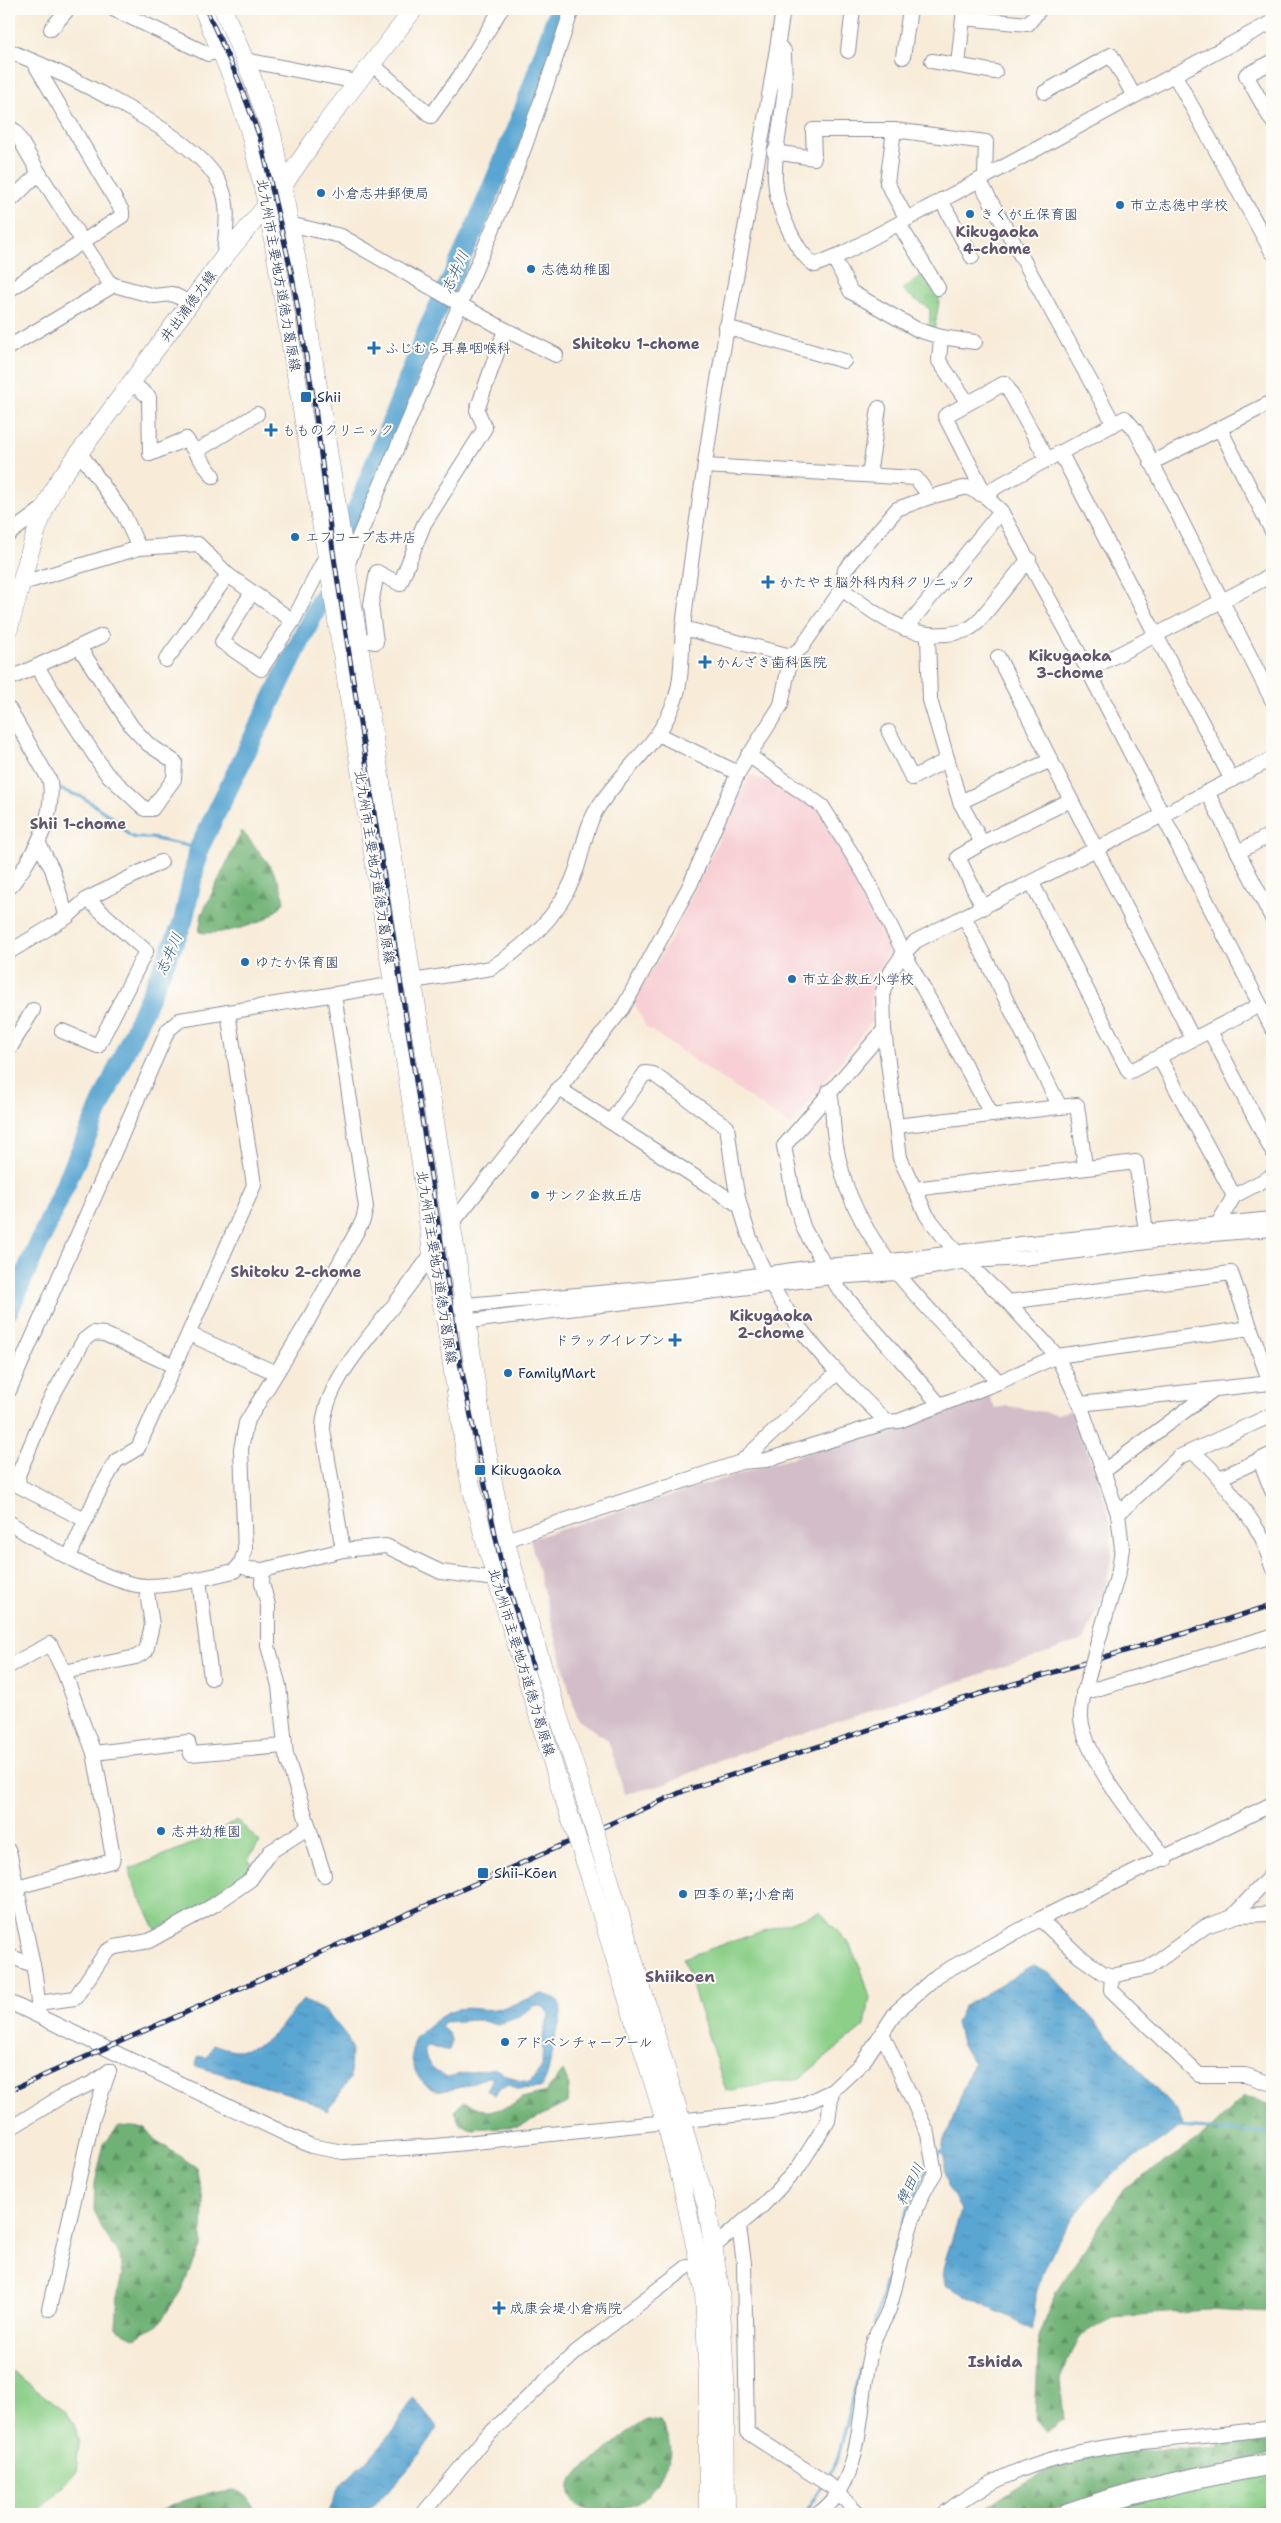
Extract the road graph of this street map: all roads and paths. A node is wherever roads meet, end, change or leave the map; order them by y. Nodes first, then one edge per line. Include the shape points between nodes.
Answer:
1 (68, 9) edge
2 (113, 9) edge
3 (203, 9) edge
4 (223, 9) edge
5 (414, 9) edge
6 (501, 9) edge
7 (572, 9) edge
8 (782, 9) edge
9 (853, 9) edge
10 (910, 9) edge
11 (1040, 9) edge
12 (963, 13) edge
13 (1272, 22) edge
14 (51, 29) dead end
15 (777, 46) junction
16 (9, 51) edge
17 (221, 51) junction
18 (848, 51) dead end
19 (903, 57) dead end
20 (33, 60) junction
21 (245, 60) junction
22 (932, 60) dead end
23 (1272, 62) edge
24 (372, 64) junction
25 (958, 65) junction
26 (995, 72) dead end
27 (1174, 74) junction
28 (358, 82) junction
29 (1045, 92) dead end
30 (1134, 96) junction
31 (1272, 121) edge
32 (9, 127) edge
33 (894, 130) junction
34 (774, 152) junction
35 (39, 173) junction
36 (982, 178) junction
37 (282, 187) junction
38 (941, 200) junction
39 (9, 202) edge
40 (267, 204) junction
41 (903, 221) junction
42 (289, 224) junction
43 (84, 242) junction
44 (1272, 252) edge
45 (224, 257) junction
46 (972, 257) dead end
47 (834, 258) junction
48 (114, 286) junction
49 (938, 288) dead end
50 (9, 290) edge
51 (191, 303) junction
52 (460, 305) junction
53 (726, 327) junction
54 (505, 330) junction
55 (941, 337) junction
56 (975, 342) dead end
57 (9, 347) edge
58 (556, 355) dead end
59 (844, 361) dead end
60 (132, 383) junction
61 (1272, 402) edge
62 (968, 403) junction
63 (879, 408) dead end
64 (257, 414) dead end
65 (1114, 424) junction
66 (1220, 429) junction
67 (195, 452) junction
68 (1060, 452) junction
69 (80, 453) junction
70 (1047, 459) junction
71 (1151, 463) junction
72 (705, 466) junction
73 (869, 475) junction
74 (213, 476) dead end
75 (930, 496) junction
76 (986, 496) junction
77 (45, 507) junction
78 (1001, 511) junction
79 (1272, 530) edge
80 (9, 534) edge
81 (138, 548) junction
82 (326, 556) junction
83 (1029, 560) junction
84 (346, 569) junction
85 (228, 575) junction
86 (1272, 575) edge
87 (16, 585) edge
88 (842, 589) junction
89 (252, 592) junction
90 (1222, 601) junction
91 (293, 621) junction
92 (9, 628) edge
93 (683, 628) junction
94 (905, 630) junction
95 (1156, 635) junction
96 (102, 636) dead end
97 (928, 636) junction
98 (358, 639) junction
99 (340, 642) junction
100 (79, 647) junction
101 (791, 656) junction
102 (998, 656) dead end
103 (166, 660) dead end
104 (37, 667) junction
105 (1088, 670) junction
106 (9, 679) edge
107 (1272, 700) edge
108 (9, 709) edge
109 (889, 732) dead end
110 (658, 734) junction
111 (748, 755) junction
112 (1272, 758) edge
113 (947, 760) junction
114 (1050, 760) junction
115 (738, 773) junction
116 (1232, 780) junction
117 (1207, 792) junction
118 (1071, 800) junction
119 (960, 802) junction
120 (1162, 816) junction
121 (1272, 834) edge
122 (982, 843) junction
123 (39, 844) junction
124 (1096, 850) junction
125 (1238, 852) junction
126 (161, 862) dead end
127 (1032, 883) junction
128 (9, 887) edge
129 (87, 899) junction
130 (983, 908) junction
131 (67, 917) junction
132 (965, 918) junction
133 (1272, 918) edge
134 (9, 952) edge
135 (904, 952) junction
136 (412, 980) junction
137 (392, 985) junction
138 (334, 994) junction
139 (1260, 1005) junction
140 (34, 1010) dead end
141 (228, 1012) junction
142 (1272, 1028) edge
143 (884, 1030) junction
144 (62, 1031) dead end
145 (1210, 1031) junction
146 (1193, 1040) junction
147 (9, 1047) edge
148 (1158, 1058) junction
149 (558, 1088) junction
150 (829, 1091) junction
151 (1060, 1108) junction
152 (992, 1115) junction
153 (611, 1121) junction
154 (896, 1126) junction
155 (1272, 1151) edge
156 (1085, 1167) junction
157 (1272, 1176) edge
158 (914, 1189) junction
159 (1234, 1196) junction
160 (740, 1206) junction
161 (1272, 1218) edge
162 (1219, 1222) junction
163 (450, 1226) junction
164 (1272, 1229) edge
165 (1146, 1231) junction
166 (956, 1252) junction
167 (432, 1255) junction
168 (967, 1261) junction
169 (893, 1267) junction
170 (829, 1272) junction
171 (768, 1280) junction
172 (1008, 1302) junction
173 (465, 1314) junction
174 (445, 1316) junction
175 (1250, 1328) junction
176 (189, 1334) junction
177 (1057, 1356) junction
178 (174, 1366) junction
179 (276, 1373) junction
180 (837, 1373) junction
181 (999, 1382) junction
182 (1213, 1389) junction
183 (9, 1391) edge
184 (1080, 1404) junction
185 (940, 1405) junction
186 (1272, 1415) edge
187 (886, 1422) junction
188 (1190, 1452) junction
189 (1266, 1457) edge
190 (741, 1462) junction
191 (1104, 1471) junction
192 (1220, 1478) junction
193 (1272, 1491) edge
194 (1118, 1514) junction
195 (85, 1520) junction
196 (9, 1522) edge
197 (506, 1540) junction
198 (343, 1550) junction
199 (69, 1557) junction
200 (1272, 1562) edge
201 (240, 1565) junction
202 (264, 1570) junction
203 (199, 1579) junction
204 (496, 1579) junction
205 (146, 1586) junction
206 (1272, 1636) edge
207 (9, 1666) edge
208 (64, 1672) junction
209 (211, 1678) dead end
210 (1083, 1693) junction
211 (284, 1746) junction
212 (94, 1753) junction
213 (1272, 1804) edge
214 (309, 1827) junction
215 (9, 1851) edge
216 (1166, 1859) junction
217 (1272, 1874) edge
218 (324, 1875) dead end
219 (17, 1887) junction
220 (1272, 1914) edge
221 (1232, 1917) junction
222 (1040, 1919) junction
223 (9, 1956) edge
224 (33, 1965) junction
225 (1112, 1976) junction
226 (9, 2002) edge
227 (39, 2010) junction
228 (882, 2033) junction
229 (122, 2058) junction
230 (108, 2071) junction
231 (1272, 2084) edge
232 (832, 2091) junction
233 (673, 2120) junction
234 (9, 2129) edge
235 (739, 2227) junction
236 (718, 2243) dead end
237 (687, 2268) dead end
238 (49, 2309) dead end
239 (1272, 2428) edge
240 (1272, 2464) edge
241 (838, 2493) junction
242 (423, 2514) edge
243 (708, 2514) edge
244 (726, 2514) edge
245 (818, 2514) edge
246 (859, 2514) edge
247 (944, 2514) edge
248 (1068, 2514) edge

1 - 14 street
2 - 17 street via 208,54
3 - 17 main road, 北九州市主要地方道徳力葛原線
4 - 21 main road, 北九州市主要地方道徳力葛原線
5 - 24 main road, 井出浦徳力線
6 - 24 street via 431,116
7 - 52 street via 504,198
8 - 15 street
9 - 18 street
10 - 19 street
11 - 12 street via 1028,24
12 - 25 street
13 - 27 street
15 - 34 street via 784,51 784,96
15 - 53 street
16 - 20 street
17 - 40 main road, 北九州市主要地方道徳力葛原線 via 249,129
20 - 43 street via 122,211 122,216
20 - 45 street via 110,97 182,144 203,162 221,185 229,209
21 - 28 street
21 - 37 main road, 北九州市主要地方道徳力葛原線 via 272,134
22 - 25 street
23 - 31 street via 1246,75
24 - 28 main road, 井出浦徳力線
25 - 26 street
27 - 30 street
27 - 44 street
28 - 37 main road, 井出浦徳力線 via 301,156
29 - 30 street via 1111,55
30 - 36 street
32 - 35 street via 15,131
33 - 34 street via 813,130 814,158
33 - 36 street via 986,142
33 - 41 street via 887,183
34 - 47 street via 774,187 782,215 795,242 815,265
35 - 39 street
35 - 43 street
36 - 38 street
36 - 65 street
37 - 40 main road, 井出浦徳力線
37 - 42 main road, 北九州市主要地方道徳力葛原線
38 - 41 street
38 - 46 street
40 - 45 main road, 井出浦徳力線
40 - 82 main road, 北九州市主要地方道徳力葛原線
41 - 47 street
41 - 49 street
42 - 52 street via 341,236
42 - 84 main road, 北九州市主要地方道徳力葛原線 via 302,287
43 - 48 street
43 - 50 street
45 - 51 main road, 井出浦徳力線
47 - 55 street via 851,292 918,330
48 - 51 street via 154,296 172,294
48 - 57 street
51 - 60 main road, 井出浦徳力線
52 - 54 street
52 - 84 street
53 - 59 street
53 - 72 street
54 - 58 street
54 - 98 street via 477,410 485,428 424,524 400,584 377,572 371,605 376,642
55 - 56 street
55 - 62 street via 939,361
60 - 67 street via 149,397 150,454 186,439
60 - 69 main road, 井出浦徳力線
61 - 66 street
62 - 70 street via 1005,383
62 - 76 street via 945,416
63 - 73 street
64 - 67 street
65 - 68 street
65 - 71 street via 1125,418 1128,420
66 - 71 street
66 - 79 street
67 - 74 street
68 - 70 street
68 - 95 street
69 - 77 main road, 井出浦徳力線
69 - 81 street via 124,515
70 - 76 street via 996,487
71 - 90 street
72 - 73 street
72 - 93 street
73 - 75 street via 916,478
75 - 76 street via 967,487
75 - 88 street via 898,510 845,570
76 - 78 street
77 - 80 street
77 - 87 main road, 井出浦徳力線
78 - 83 street
78 - 94 street
81 - 85 street via 198,544
81 - 87 street
82 - 91 street
82 - 99 main road, 北九州市主要地方道徳力葛原線
83 - 97 street via 974,627
83 - 105 street
84 - 98 main road, 北九州市主要地方道徳力葛原線
85 - 89 street
85 - 103 street
86 - 90 street
87 - 92 main road, 井出浦徳力線
88 - 94 street via 878,616
88 - 101 street via 802,647
89 - 91 street
89 - 91 street via 222,642 261,669
90 - 95 street
90 - 107 street
93 - 101 street
93 - 110 street via 674,705
94 - 97 street
95 - 105 street
95 - 116 street
96 - 100 street
97 - 113 street via 930,700
98 - 99 street
98 - 136 main road, 北九州市主要地方道徳力葛原線
99 - 137 main road, 北九州市主要地方道徳力葛原線
100 - 104 street
100 - 104 street via 132,726 148,744 175,762 174,779 152,809 145,809 106,774
101 - 111 street via 781,705
102 - 114 street
104 - 106 street
105 - 120 street
108 - 123 street via 50,781 50,809
109 - 113 street via 912,778
110 - 115 street
110 - 136 street via 595,812 568,894 516,953 492,968
111 - 115 street
111 - 135 street via 822,806 865,875
112 - 116 street
113 - 119 street
114 - 118 street
114 - 119 street
115 - 149 street via 690,885 623,1008
116 - 117 street
117 - 120 street
117 - 125 street
118 - 122 street
118 - 124 street
119 - 122 street
120 - 124 street
120 - 139 street
121 - 125 street
122 - 130 street via 958,857
123 - 128 street
123 - 131 street via 52,869
124 - 127 street
124 - 146 street
125 - 133 street
126 - 129 street
127 - 130 street
127 - 148 street via 1129,1072
129 - 131 street
129 - 144 street via 146,951 98,1046
130 - 132 street
131 - 134 street
132 - 135 street via 916,941
132 - 151 street
135 - 143 street via 883,991
135 - 152 street
136 - 137 street
136 - 163 main road, 北九州市主要地方道徳力葛原線
137 - 138 street
137 - 167 main road, 北九州市主要地方道徳力葛原線
138 - 141 street
138 - 179 street via 366,1207 363,1220
139 - 142 street
139 - 145 street
140 - 147 street
141 - 176 street via 254,1185
141 - 183 street via 180,1020 168,1030
143 - 150 street
143 - 154 street
145 - 146 street
145 - 155 street
146 - 148 street
148 - 159 street
149 - 153 street
149 - 163 street
150 - 169 street via 833,1132 847,1187 858,1215
150 - 170 street via 784,1146 794,1202 804,1229
151 - 152 street
151 - 156 street via 1077,1105
152 - 154 street
153 - 160 street
153 - 160 street via 641,1076 653,1074 727,1126
154 - 158 street via 900,1158
156 - 158 street
156 - 165 street via 1136,1162
157 - 159 street
158 - 166 street via 927,1216
159 - 162 street
160 - 171 street
161 - 162 street
162 - 165 street
163 - 167 street
163 - 173 main road, 北九州市主要地方道徳力葛原線
164 - 168 street via 1024,1258
165 - 166 street
166 - 168 street
166 - 169 street
167 - 174 main road, 北九州市主要地方道徳力葛原線
167 - 198 street via 355,1356 336,1385 325,1411 324,1441
168 - 169 street
168 - 172 street
169 - 170 street
169 - 181 street
170 - 171 street
170 - 185 street via 839,1289
171 - 173 street via 687,1285
171 - 180 street via 785,1311
172 - 175 street via 1231,1274
172 - 177 street
173 - 174 street
173 - 197 main road, 北九州市主要地方道徳力葛原線 via 477,1398
174 - 204 main road, 北九州市主要地方道徳力葛原線 via 468,1473
175 - 177 street
175 - 182 street via 1270,1383
176 - 178 street
176 - 179 street
177 - 181 street
177 - 184 street
178 - 195 street via 138,1448 116,1462
178 - 195 street via 104,1334 93,1333 84,1340 50,1402 18,1475 19,1486
179 - 201 street via 246,1423 243,1436 245,1551
180 - 187 street
180 - 190 street
181 - 185 street
182 - 184 street
182 - 191 street
184 - 191 street
185 - 187 street via 900,1421
186 - 188 street
187 - 190 street via 767,1460
188 - 192 street via 1198,1454
188 - 194 street via 1179,1457
189 - 192 street
189 - 193 street
190 - 197 street
191 - 194 street
192 - 200 street via 1261,1537
194 - 210 street, bridge via 1122,1548 1119,1570
195 - 199 street
196 - 199 street
197 - 233 main road, 北九州市主要地方道徳力葛原線, bridge via 606,1871
198 - 202 street
198 - 204 street via 386,1546 441,1572
199 - 205 street via 120,1581
201 - 202 street
201 - 203 street via 234,1571
202 - 211 street via 262,1582 268,1605 268,1646 279,1686
203 - 205 street
203 - 209 street
204 - 233 main road, 北九州市主要地方道徳力葛原線, bridge via 561,1790
205 - 208 street via 152,1625 146,1652
206 - 210 street
207 - 208 street via 50,1644
208 - 212 street
210 - 216 street via 1082,1721 1093,1755
211 - 212 street via 191,1754 188,1742
211 - 214 street
212 - 219 street via 113,1859
213 - 216 street
214 - 218 street
214 - 227 street via 270,1852 250,1880 214,1905 149,1941 115,1947 106,1952 75,1998
215 - 219 street
216 - 222 street
217 - 221 street
219 - 224 street
220 - 221 street
221 - 225 street via 1206,1926 1148,1968
222 - 225 street via 1079,1956
222 - 228 street via 938,1975 896,2012
223 - 224 street
224 - 227 street
225 - 231 street via 1111,1990 1199,2075 1245,2075
226 - 227 street
227 - 229 street
228 - 232 street via 863,2062
228 - 241 street via 928,2134 935,2173 921,2193 903,2250 890,2308 874,2340 854,2458
229 - 230 street
229 - 233 street via 311,2146 343,2152 436,2146
230 - 234 street via 93,2083 64,2095
230 - 238 street via 92,2121
232 - 233 street via 802,2105 772,2111
232 - 235 street via 828,2121 798,2168
233 - 243 main road, 北九州市主要地方道徳力葛原線 via 681,2180 704,2292
233 - 244 main road, 北九州市主要地方道徳力葛原線 via 707,2207 720,2290 727,2433
235 - 236 street
235 - 241 street via 744,2263 747,2432
237 - 242 street via 576,2352 483,2440
239 - 247 street via 1159,2439 1056,2456 989,2484
240 - 248 highway via 1196,2477 1115,2497
241 - 245 street
241 - 246 street

